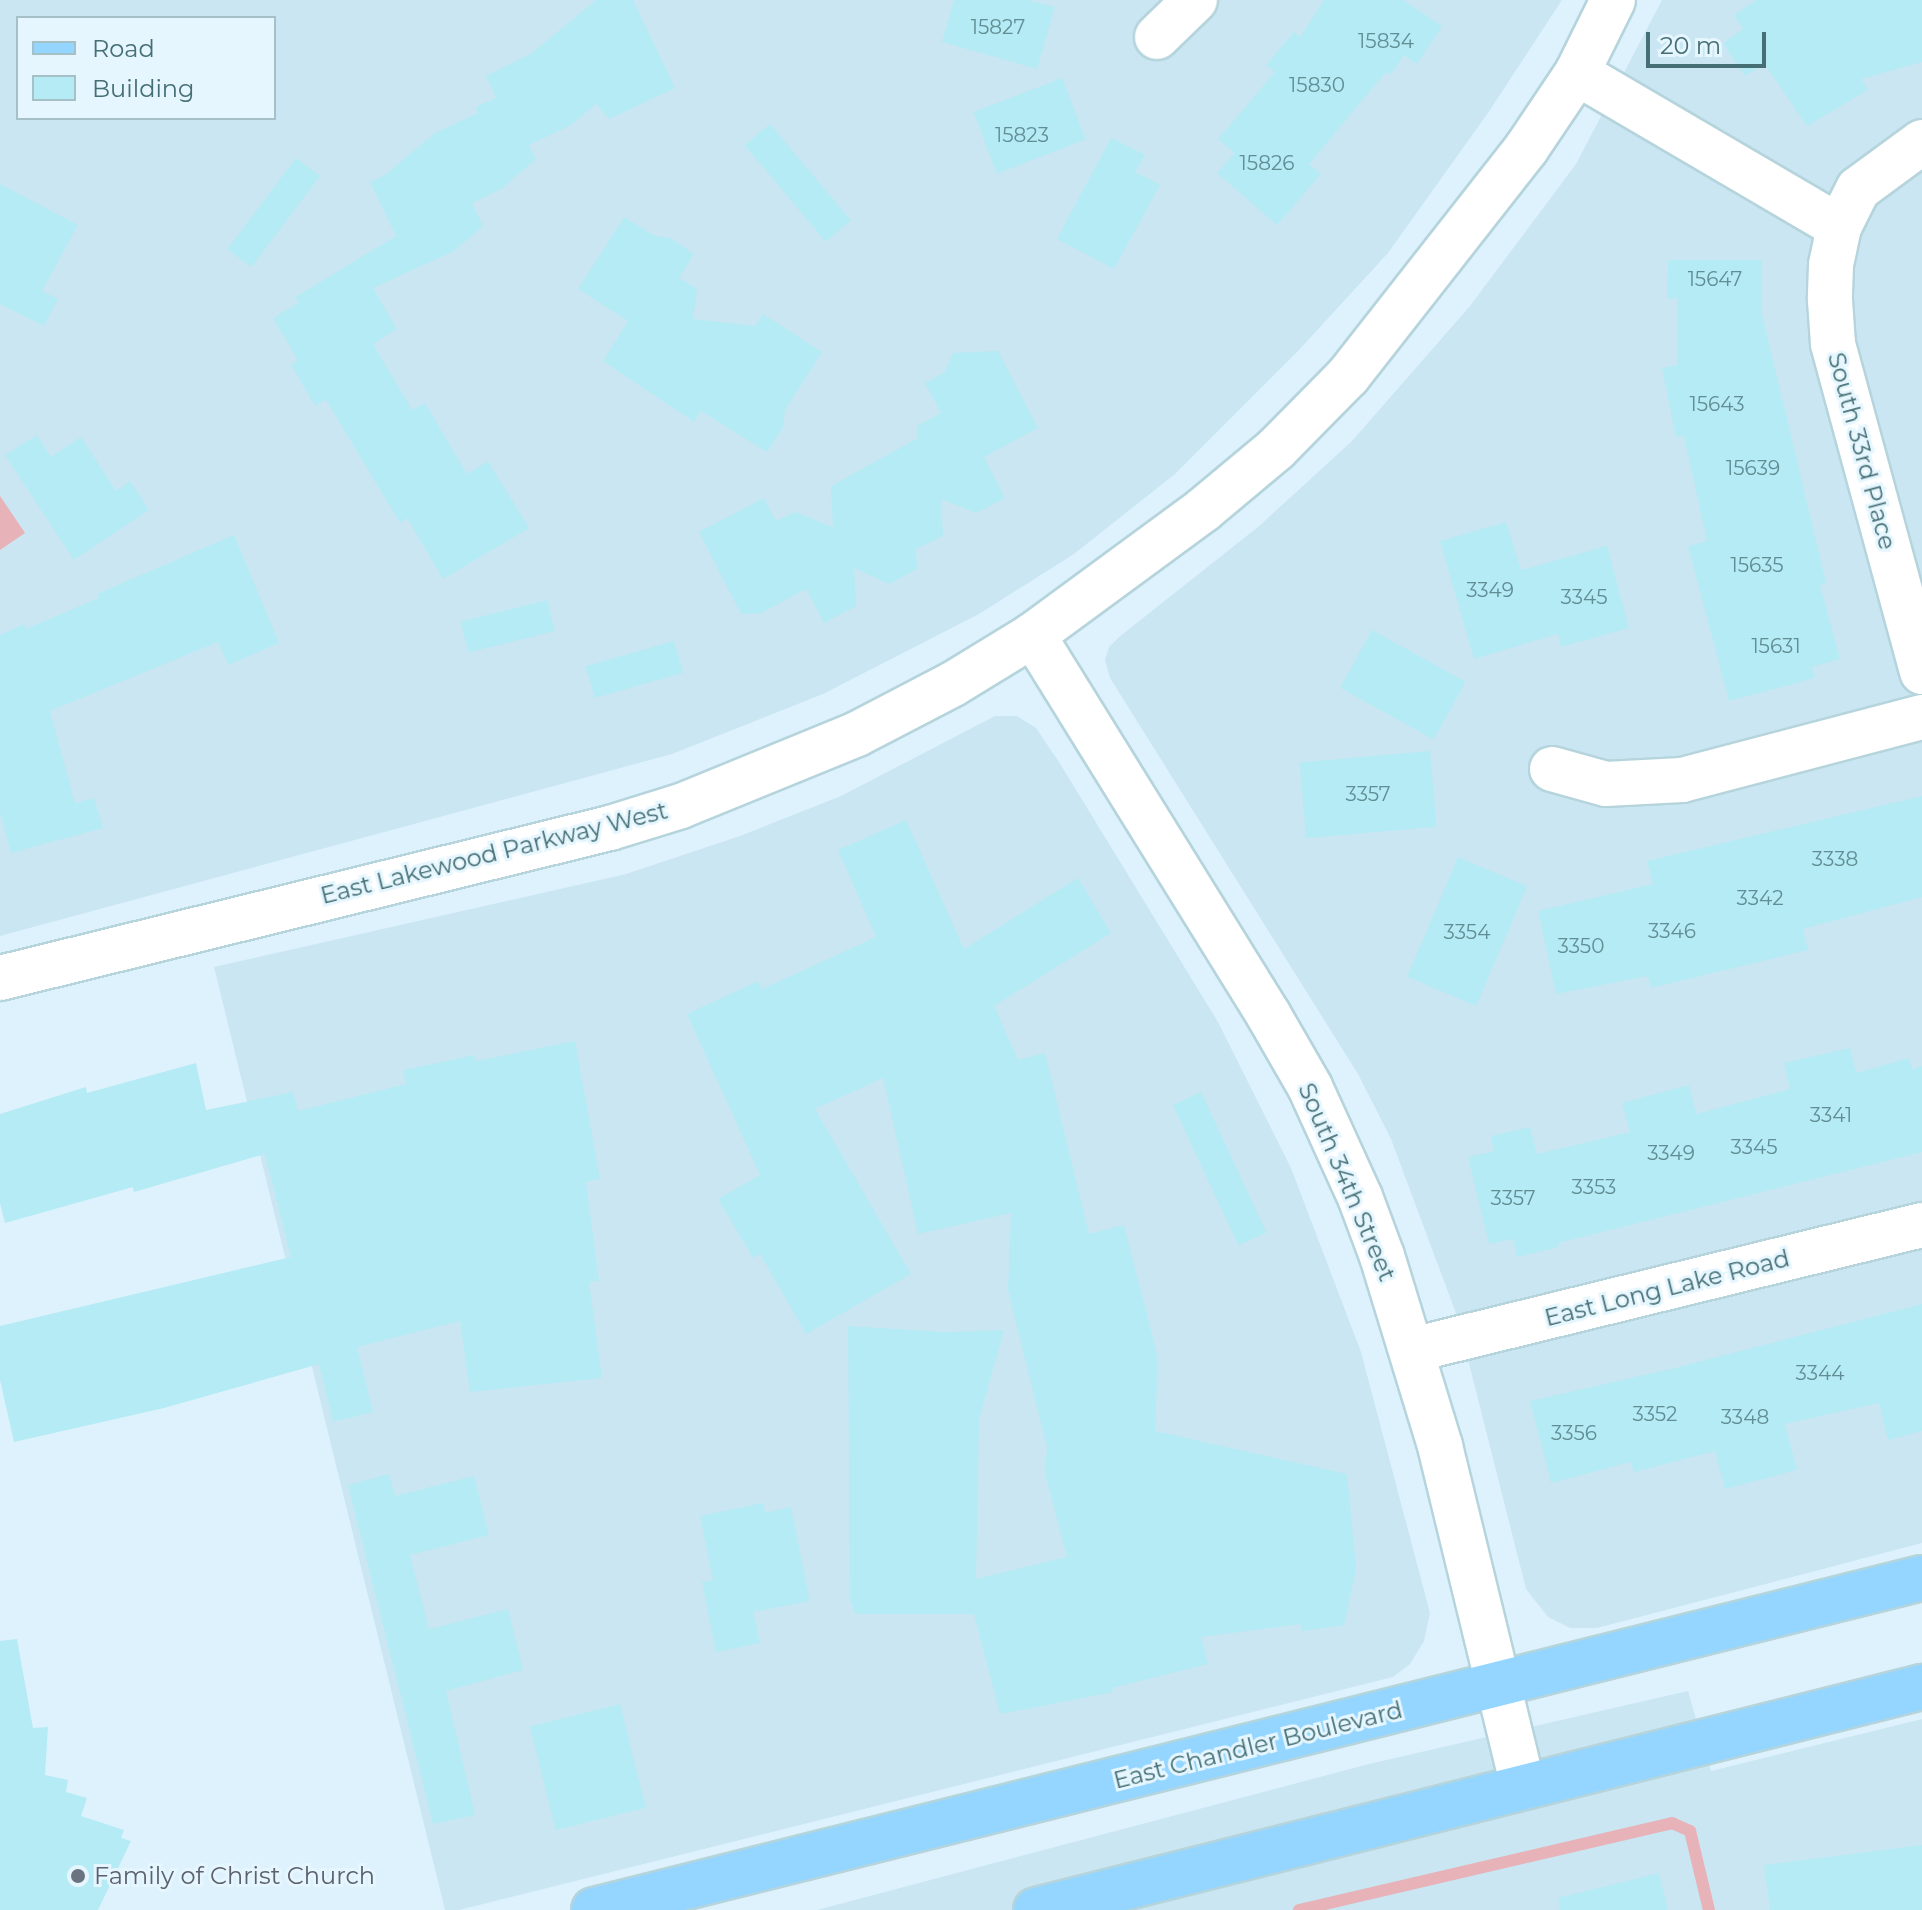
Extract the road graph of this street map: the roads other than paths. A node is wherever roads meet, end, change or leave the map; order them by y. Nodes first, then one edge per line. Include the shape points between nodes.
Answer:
1 (1195, 0) edge
2 (1613, 0) edge
3 (1157, 37) dead end
4 (1577, 73) junction
5 (1922, 142) edge
6 (1839, 227) junction
7 (1033, 635) junction
8 (1922, 672) edge
9 (1922, 717) edge
10 (1552, 769) dead end
11 (0, 978) edge
12 (1922, 1225) edge
13 (1412, 1350) junction
14 (1922, 1578) edge
15 (1496, 1685) junction
16 (1922, 1687) edge
17 (1523, 1787) junction
18 (594, 1910) edge
19 (1036, 1910) edge

1 - 3 street
2 - 4 street, East Lakewood Parkway West
4 - 6 street
4 - 7 street, East Lakewood Parkway West via 1466,229 1348,376 1276,449 1203,510
5 - 6 street, South 33rd Place via 1858,189
6 - 8 street, South 33rd Place via 1831,265 1833,344
7 - 11 street, East Lakewood Parkway West via 857,734 681,806
7 - 13 street, South 34th Street via 1310,1087 1371,1227
9 - 10 street via 1682,780 1606,784
12 - 13 street, East Long Lake Road
13 - 15 street, South 34th Street
14 - 15 main road, East Chandler Boulevard
15 - 17 street, South 34th Street
15 - 18 main road, East Chandler Boulevard
16 - 17 main road
17 - 19 main road

